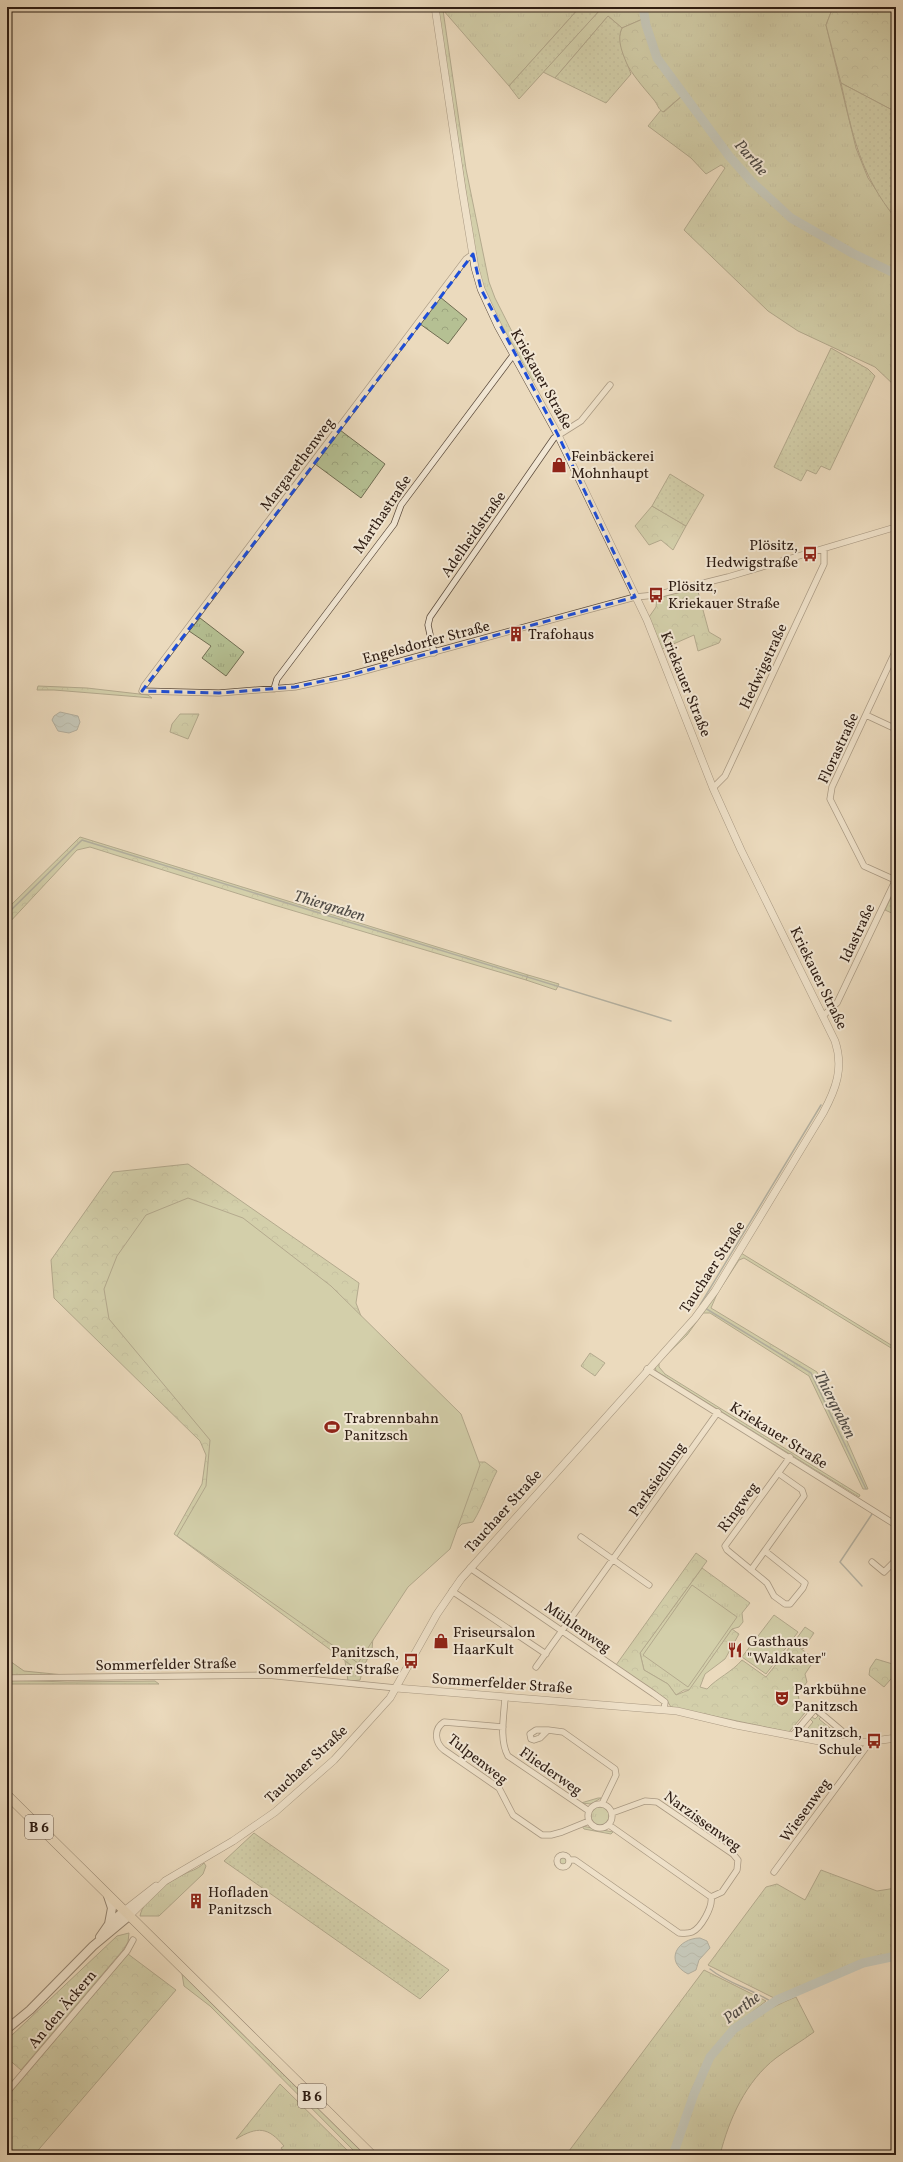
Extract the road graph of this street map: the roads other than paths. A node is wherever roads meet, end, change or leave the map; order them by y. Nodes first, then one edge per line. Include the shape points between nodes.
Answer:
1 (435, 7) edge
2 (473, 254) junction
3 (514, 354) junction
4 (610, 384) dead end
5 (558, 435) junction
6 (896, 527) edge
7 (824, 550) junction
8 (635, 597) junction
9 (896, 650) edge
10 (434, 652) junction
11 (274, 689) junction
12 (142, 691) joint
13 (866, 715) junction
14 (896, 729) edge
15 (713, 788) junction
16 (896, 879) edge
17 (824, 1015) junction
18 (840, 1070) joint
19 (647, 1369) junction
20 (718, 1412) junction
21 (790, 1457) junction
22 (778, 1473) junction
23 (896, 1524) edge
24 (581, 1538) dead end
25 (765, 1550) junction
26 (614, 1560) junction
27 (896, 1560) edge
28 (872, 1562) dead end
29 (470, 1568) junction
30 (751, 1570) junction
31 (649, 1585) dead end
32 (452, 1591) junction
33 (563, 1631) junction
34 (546, 1654) junction
35 (536, 1667) dead end
36 (7, 1678) edge
37 (396, 1688) junction
38 (505, 1698) junction
39 (664, 1710) junction
40 (503, 1727) junction
41 (548, 1730) dead end
42 (792, 1736) junction
43 (896, 1738) edge
44 (849, 1742) junction
45 (867, 1742) junction
46 (7, 1795) edge
47 (602, 1804) junction
48 (589, 1811) junction
49 (612, 1813) junction
50 (589, 1821) junction
51 (609, 1825) junction
52 (570, 1860) dead end
53 (774, 1872) dead end
54 (108, 1896) junction
55 (711, 1896) junction
56 (127, 1913) junction
57 (108, 1924) junction
58 (133, 1940) dead end
59 (93, 1946) junction
60 (7, 2029) edge
61 (7, 2092) edge
62 (372, 2155) edge

1 - 2 street, Kriekauer Straße
2 - 3 street, Kriekauer Straße via 483,294
2 - 12 street, Margarethenweg via 466,259
3 - 5 street, Kriekauer Straße
3 - 11 street, Marthastraße via 401,505 394,524 277,679
4 - 5 street via 581,421
5 - 8 street, Kriekauer Straße
5 - 10 street, Adelheidstraße via 430,617 428,625
6 - 7 street, Engelsdorfer Straße
7 - 8 street, Engelsdorfer Straße via 721,579 656,595
7 - 15 street, Hedwigstraße via 824,564 725,776
8 - 10 street, Engelsdorfer Straße
8 - 15 street, Kriekauer Straße
9 - 13 street, Florastraße
10 - 11 street, Engelsdorfer Straße via 346,676
11 - 12 street, Engelsdorfer Straße via 218,693
13 - 14 street
13 - 16 street, Florastraße via 832,787 830,799 864,866
15 - 17 street, Kriekauer Straße via 768,906
16 - 17 street, Idastraße via 837,1003
17 - 18 street, Kriekauer Straße via 838,1049
18 - 19 street, Tauchaer Straße via 823,1113 715,1290 684,1331
19 - 20 street, Kriekauer Straße
19 - 29 street, Tauchaer Straße
20 - 21 street, Kriekauer Straße
20 - 26 street, Parksiedlung
21 - 22 street, Ringweg
21 - 23 street, Kriekauer Straße
22 - 25 street, Ringweg via 802,1490 804,1496
22 - 30 street, Ringweg via 725,1546
24 - 26 street
25 - 30 street, Ringweg
25 - 30 street, Ringweg via 805,1583 803,1588 791,1604 786,1604 774,1596 768,1584
26 - 31 street
26 - 33 street, Parksiedlung
27 - 28 street via 884,1572
29 - 32 street, Tauchaer Straße
29 - 33 street, Mühlenweg
32 - 34 street
32 - 37 street, Tauchaer Straße
33 - 34 street, Parksiedlung
33 - 39 street, Mühlenweg via 665,1702
34 - 35 street, Parksiedlung
36 - 37 street, Sommerfelder Straße via 267,1676
37 - 38 street, Sommerfelder Straße
37 - 56 street, Tauchaer Straße via 382,1709 334,1760 275,1812 233,1841 165,1881
38 - 39 street, Sommerfelder Straße
38 - 40 street, Fliederweg
39 - 42 street, Sommerfelder Straße
40 - 48 street, Fliederweg via 504,1746 508,1756
40 - 50 street, Tulpenweg via 444,1722 437,1730 436,1737 444,1750 499,1788 513,1815 542,1835 562,1832
41 - 47 street via 563,1732 615,1769 616,1775
42 - 44 street, Sommerfelder Straße via 824,1742
42 - 44 street via 814,1710 817,1710 848,1736
43 - 45 street, Sommerfelder Straße
44 - 45 street, Sommerfelder Straße
45 - 53 street, Wiesenweg via 867,1746
46 - 54 main road, B 6
47 - 48 street, Fliederweg via 595,1805
47 - 49 street via 609,1807
48 - 50 street, Fliederweg
49 - 51 street
49 - 55 street, Narzissenweg via 645,1801 657,1802 733,1854 738,1860 737,1870 722,1892
50 - 51 street via 598,1828
51 - 55 street
52 - 55 street via 575,1860 679,1933 687,1934 696,1930 711,1904
54 - 56 main road, B 6
54 - 57 main road via 112,1908
56 - 57 main road
56 - 59 main road
56 - 62 main road, B 6
57 - 59 main road
58 - 61 street, An den Äckern
59 - 60 main road via 35,2005

